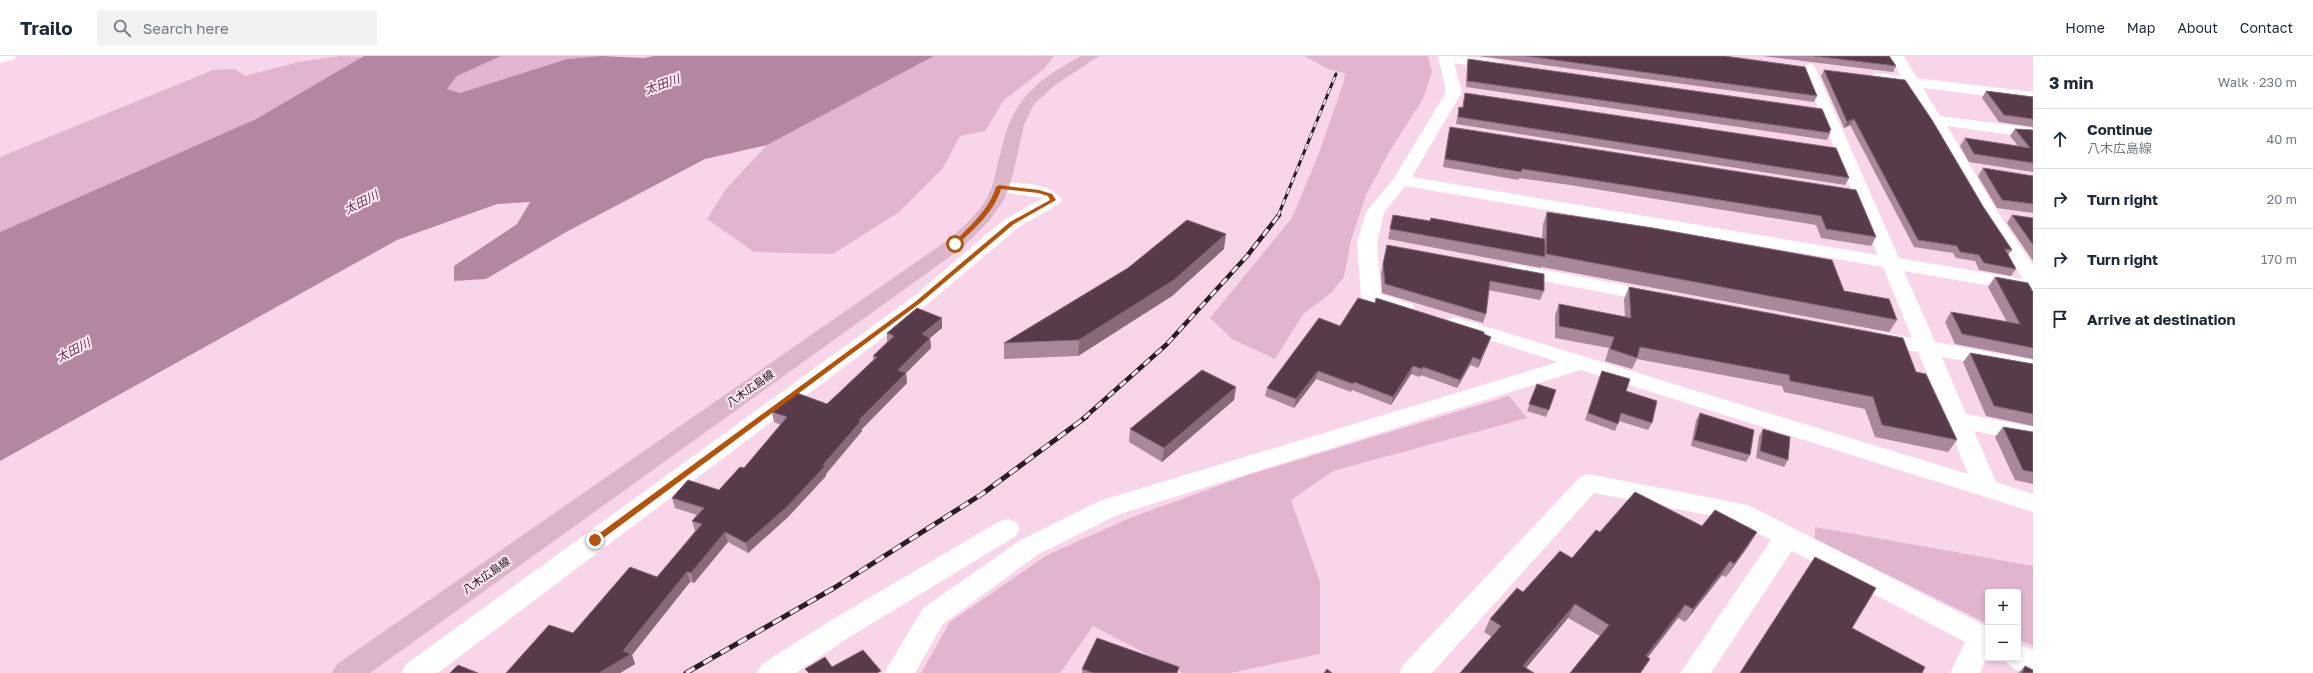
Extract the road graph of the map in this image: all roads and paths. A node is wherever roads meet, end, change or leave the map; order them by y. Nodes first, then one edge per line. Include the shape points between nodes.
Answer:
1 (9, 56) edge
2 (1092, 56) edge
3 (1897, 56) edge
4 (1445, 57) edge
5 (0, 59) edge
6 (1516, 67) edge
7 (1808, 68) dead end
8 (1860, 75) edge
9 (1912, 81) junction
10 (2033, 98) edge
11 (1935, 120) junction
12 (2033, 133) edge
13 (1963, 167) junction
14 (1986, 170) edge
15 (1401, 180) junction
16 (999, 187) junction
17 (1990, 214) junction
18 (2011, 217) edge
19 (1891, 263) junction
20 (1491, 266) edge
21 (2033, 280) edge
22 (2033, 287) edge
23 (1678, 301) edge
24 (1857, 334) edge
25 (1927, 347) junction
26 (1582, 362) junction
27 (2033, 367) edge
28 (1957, 420) junction
29 (2033, 436) edge
30 (1986, 488) junction
31 (2033, 503) edge
32 (1007, 529) dead end
33 (1788, 537) junction
34 (1985, 639) edge
35 (2021, 658) edge
36 (2033, 664) edge
37 (347, 673) edge
38 (416, 673) edge
39 (772, 673) edge
40 (899, 673) edge
41 (1414, 673) edge
42 (1695, 673) edge
43 (1965, 673) edge

1 - 5 street
2 - 16 main road, 八木広島線 via 1056,77 1027,103 1015,126
3 - 9 street
4 - 6 street
4 - 15 street via 1462,93 1440,128
7 - 19 street via 1819,109 1854,193
8 - 9 street
9 - 10 street
9 - 11 street
11 - 12 street
11 - 13 street
13 - 14 street
13 - 17 street
15 - 19 street
15 - 26 street via 1375,212 1372,297
16 - 37 main road, 八木広島線 via 996,198 977,223 955,244
16 - 38 street via 1039,191 1050,195 1053,200 1012,223 917,303
17 - 18 street
17 - 21 street
19 - 22 street
19 - 25 street
20 - 23 street
24 - 25 street
25 - 27 street
25 - 28 street
26 - 30 street
26 - 40 street via 1108,508 1028,548 933,616
28 - 29 street
28 - 30 street
30 - 31 street
32 - 39 street via 838,630
33 - 34 street
33 - 41 street via 1739,512 1589,483
33 - 42 street
34 - 43 street
35 - 36 street

